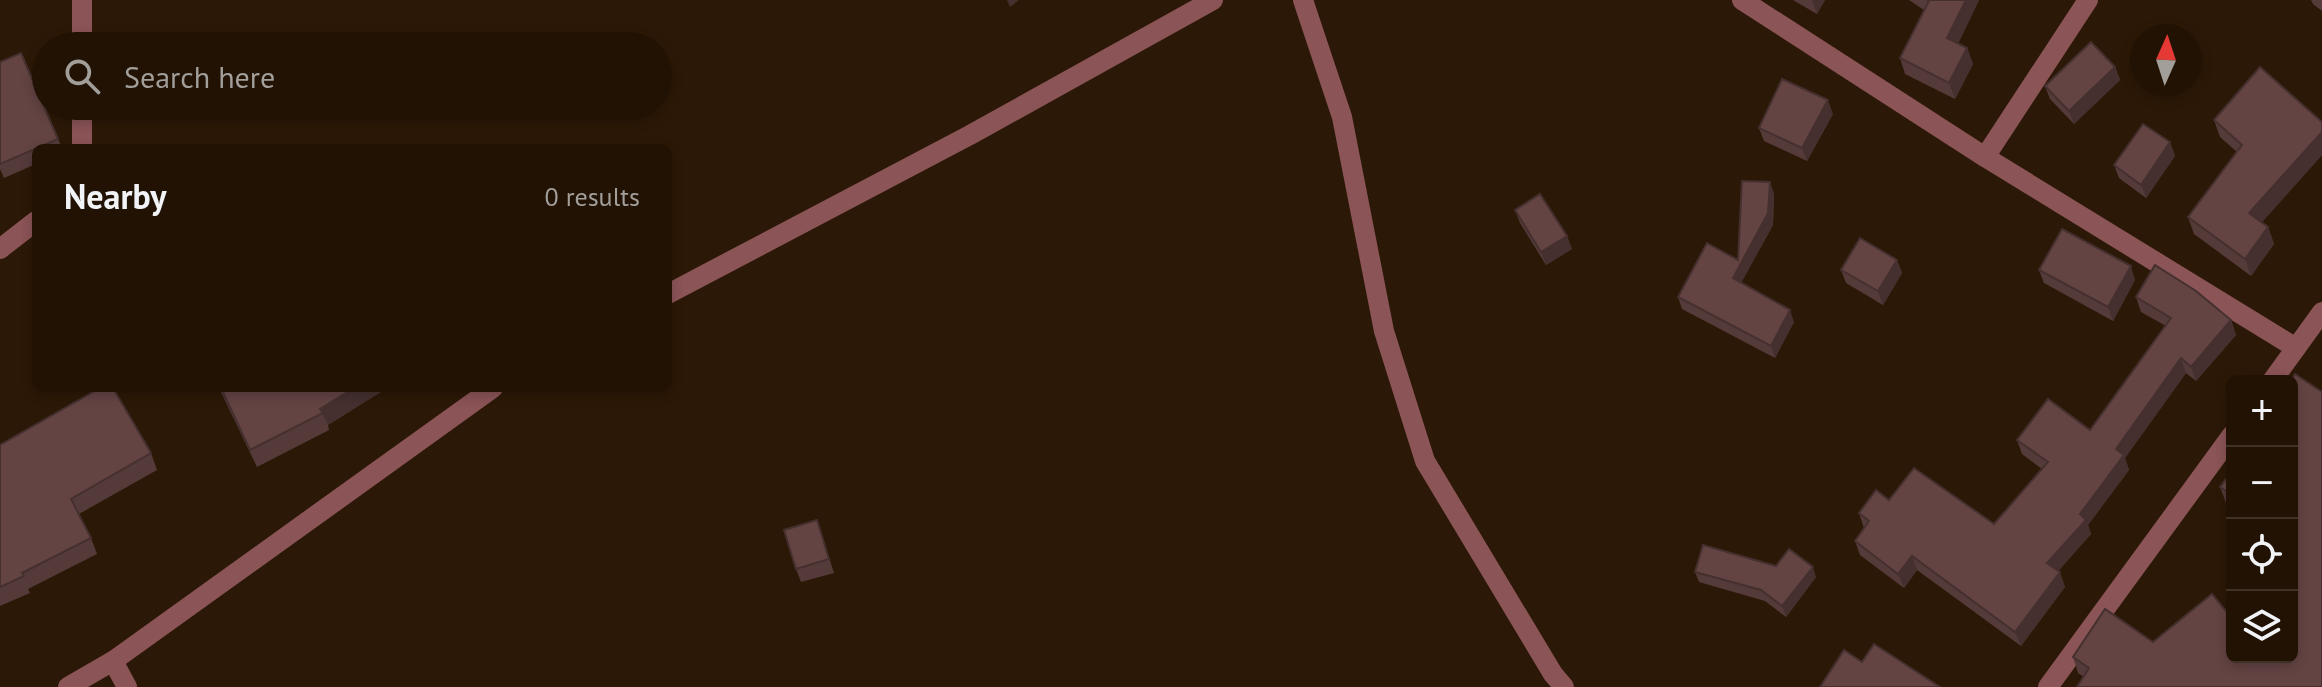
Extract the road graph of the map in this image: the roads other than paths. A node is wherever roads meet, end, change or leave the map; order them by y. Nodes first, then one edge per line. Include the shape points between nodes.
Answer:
1 (82, 0) edge
2 (1213, 0) edge
3 (1303, 0) edge
4 (1742, 0) edge
5 (2088, 0) edge
6 (82, 32) edge
7 (82, 120) edge
8 (82, 144) edge
9 (1985, 157) junction
10 (32, 224) edge
11 (0, 249) edge
12 (672, 292) edge
13 (2322, 312) edge
14 (2296, 348) junction
15 (2276, 375) edge
16 (487, 392) edge
17 (2226, 443) edge
18 (113, 661) junction
19 (68, 687) edge
20 (127, 687) edge
21 (1564, 687) edge
22 (2048, 687) edge

1 - 6 street
2 - 12 street
3 - 21 street via 1342,117 1384,331 1425,461
4 - 9 street
5 - 9 street
7 - 8 street
9 - 14 street
10 - 11 street
13 - 14 street
14 - 15 street
16 - 18 street
17 - 22 street
18 - 19 street
18 - 20 street

